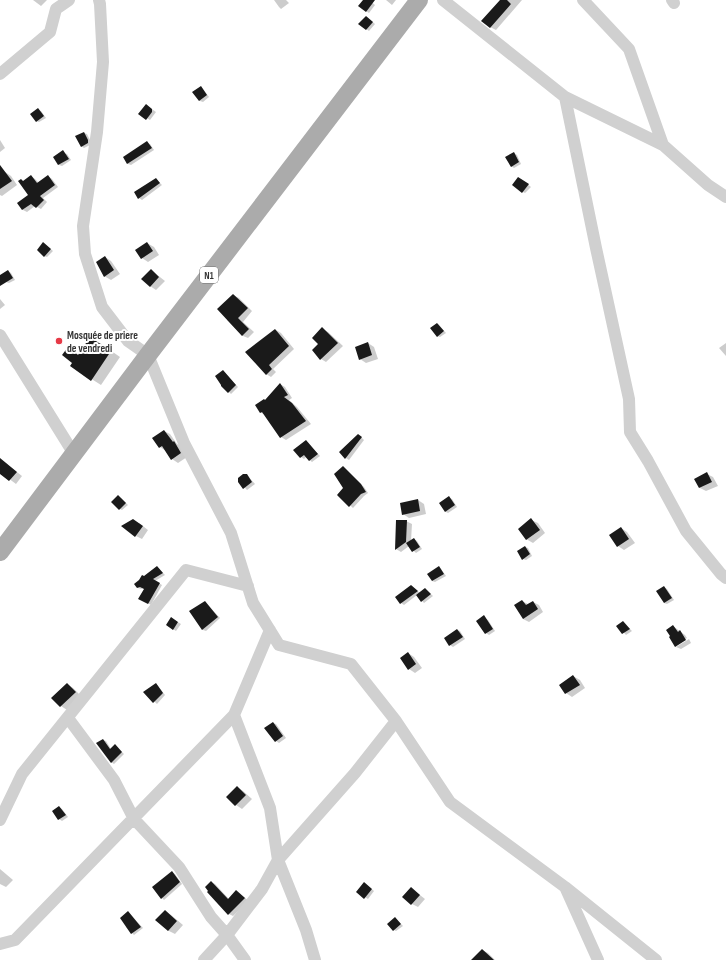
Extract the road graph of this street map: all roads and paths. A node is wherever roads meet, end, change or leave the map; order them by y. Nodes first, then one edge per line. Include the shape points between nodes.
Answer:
1 (69, 0) edge
2 (98, 0) edge
3 (419, 0) edge
4 (443, 0) edge
5 (583, 0) edge
6 (0, 74) edge
7 (565, 97) junction
8 (663, 145) junction
9 (726, 197) edge
10 (0, 335) edge
11 (148, 355) junction
12 (74, 454) junction
13 (0, 552) edge
14 (726, 578) edge
15 (248, 586) junction
16 (270, 630) junction
17 (234, 715) junction
18 (68, 718) junction
19 (396, 721) junction
20 (134, 819) junction
21 (0, 820) edge
22 (278, 860) junction
23 (565, 886) junction
24 (227, 935) junction
25 (310, 942) junction
26 (0, 944) edge
27 (204, 960) edge
28 (245, 960) edge
29 (310, 960) edge
30 (315, 960) edge
31 (598, 960) edge
32 (656, 960) edge

1 - 6 street via 56,9 50,32
2 - 11 street via 102,62 97,132 83,226 85,254 102,307 128,341
3 - 11 main road, N1
4 - 7 street
5 - 8 street via 630,49
7 - 8 street
7 - 14 street via 629,399 630,432 686,531
8 - 9 street via 708,185
10 - 12 street
11 - 12 main road, N1
11 - 15 street via 184,443 232,533
12 - 13 main road, N1
15 - 16 street via 253,603
15 - 18 street via 186,570
16 - 17 street
16 - 19 street via 279,645 351,664
17 - 20 street
17 - 22 street via 270,808
18 - 20 street via 114,780
18 - 21 street via 22,774
19 - 22 street via 355,773
19 - 23 street via 450,802
20 - 24 street via 179,867 211,917
20 - 26 street via 15,940
22 - 24 street via 262,889
22 - 25 street
23 - 31 street
23 - 32 street
24 - 27 street
24 - 28 street
25 - 29 street
25 - 30 street

